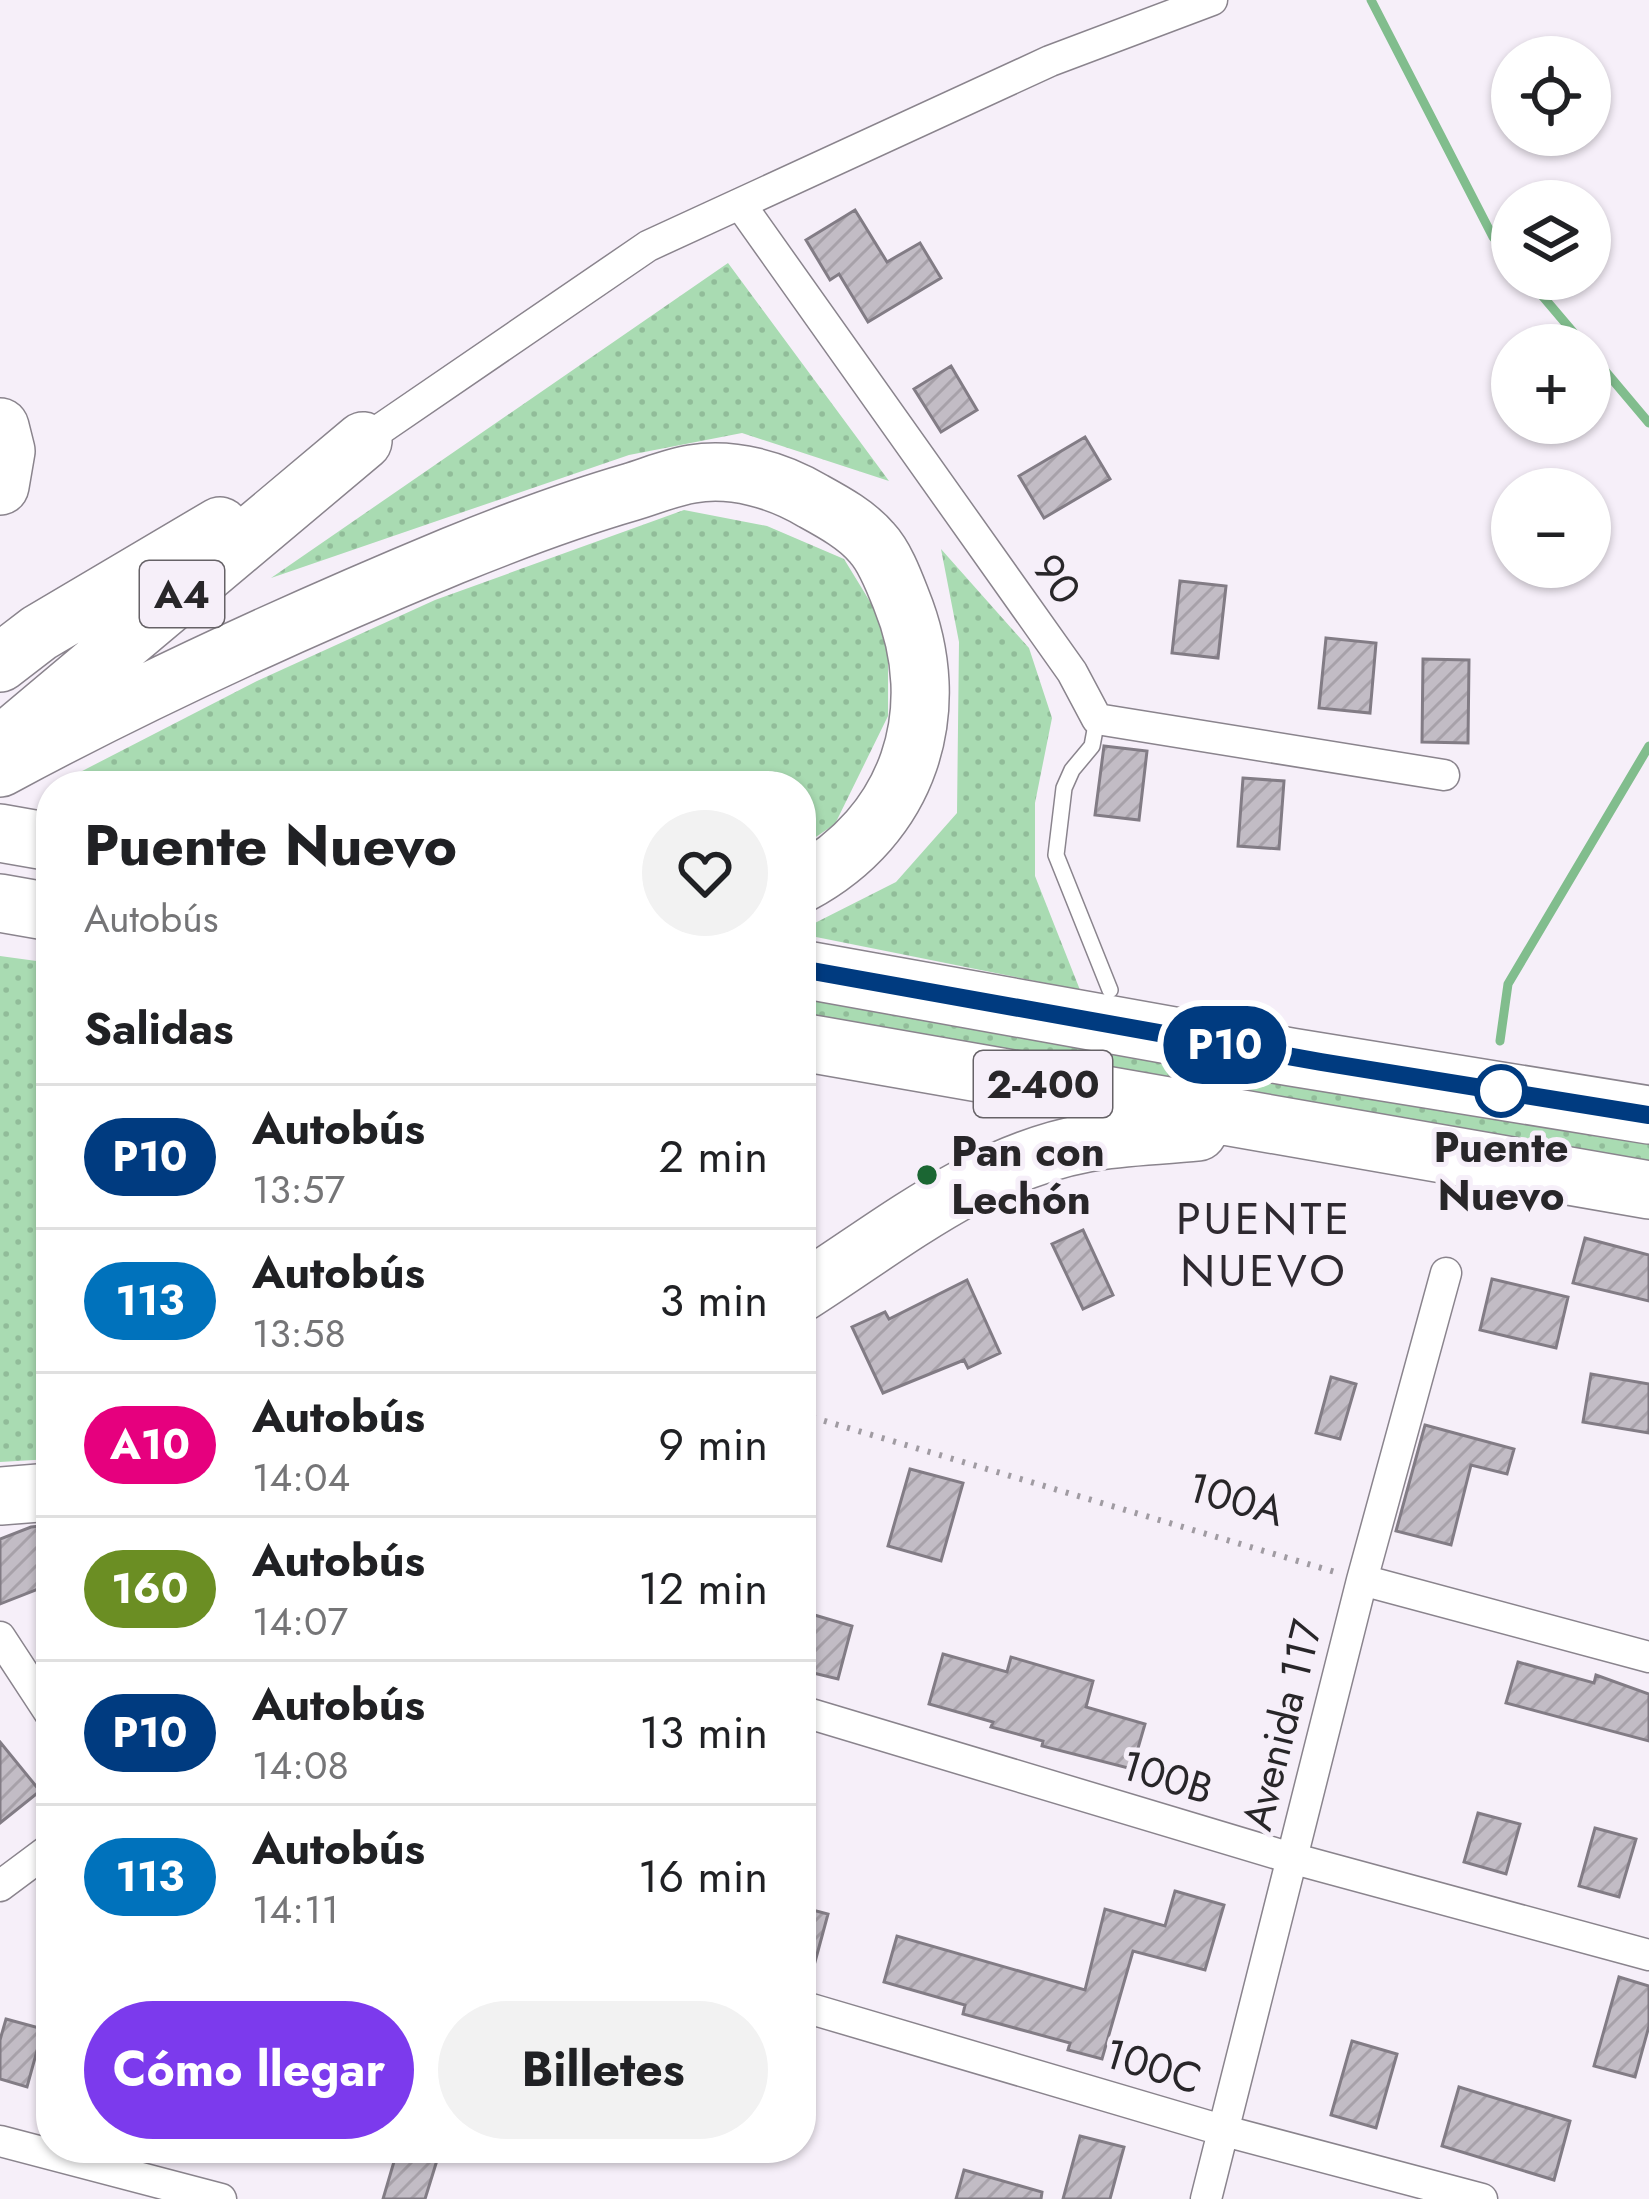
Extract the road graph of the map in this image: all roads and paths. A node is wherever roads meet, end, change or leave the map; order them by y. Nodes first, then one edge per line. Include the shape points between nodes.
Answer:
1 (1212, 0) edge
2 (740, 204) junction
3 (0, 427) edge
4 (363, 441) junction
5 (0, 486) edge
6 (13, 648) edge
7 (1097, 719) junction
8 (0, 746) edge
9 (0, 768) edge
10 (1444, 775) dead end
11 (0, 833) edge
12 (36, 839) edge
13 (816, 876) edge
14 (0, 903) edge
15 (36, 909) edge
16 (816, 972) edge
17 (1110, 991) dead end
18 (816, 1045) edge
19 (1649, 1115) edge
20 (1286, 1125) junction
21 (1649, 1190) edge
22 (1446, 1273) dead end
23 (816, 1283) edge
24 (816, 1418) edge
25 (36, 1474) edge
26 (0, 1476) edge
27 (36, 1493) edge
28 (0, 1496) edge
29 (1362, 1580) junction
30 (0, 1637) edge
31 (1649, 1657) edge
32 (36, 1692) edge
33 (816, 1716) edge
34 (1291, 1858) junction
35 (36, 1859) edge
36 (0, 1886) edge
37 (1649, 1955) edge
38 (816, 2010) edge
39 (1225, 2132) junction
40 (0, 2141) edge
41 (36, 2150) edge
42 (84, 2163) edge
43 (221, 2199) edge
44 (1206, 2199) edge
45 (1482, 2199) edge

1 - 2 street via 1050,61
2 - 4 street via 648,246
2 - 7 street, 90 via 1072,672
3 - 5 highway
4 - 6 highway, A4
4 - 8 highway, A4
7 - 10 street
7 - 17 lane via 1092,746 1064,788 1056,855
9 - 13 highway via 315,613 554,515 694,473 753,475 797,491 874,544 916,635 920,733 907,772 887,809
11 - 12 highway
14 - 15 highway
16 - 19 highway, 2-400
18 - 20 highway, 2-400
20 - 21 highway, 2-400
20 - 23 highway via 1087,1143 1010,1165
22 - 29 street, Avenida 117
24 - 29 path, 100A
25 - 26 highway
27 - 28 highway
29 - 31 street
29 - 34 street, Avenida 117
30 - 32 street
33 - 34 street, 100B
34 - 37 street, 100B
34 - 39 street, Avenida 117
35 - 36 street
38 - 39 street, 100C
39 - 44 street, Avenida 117
39 - 45 street, 100C
40 - 41 street
42 - 43 street

